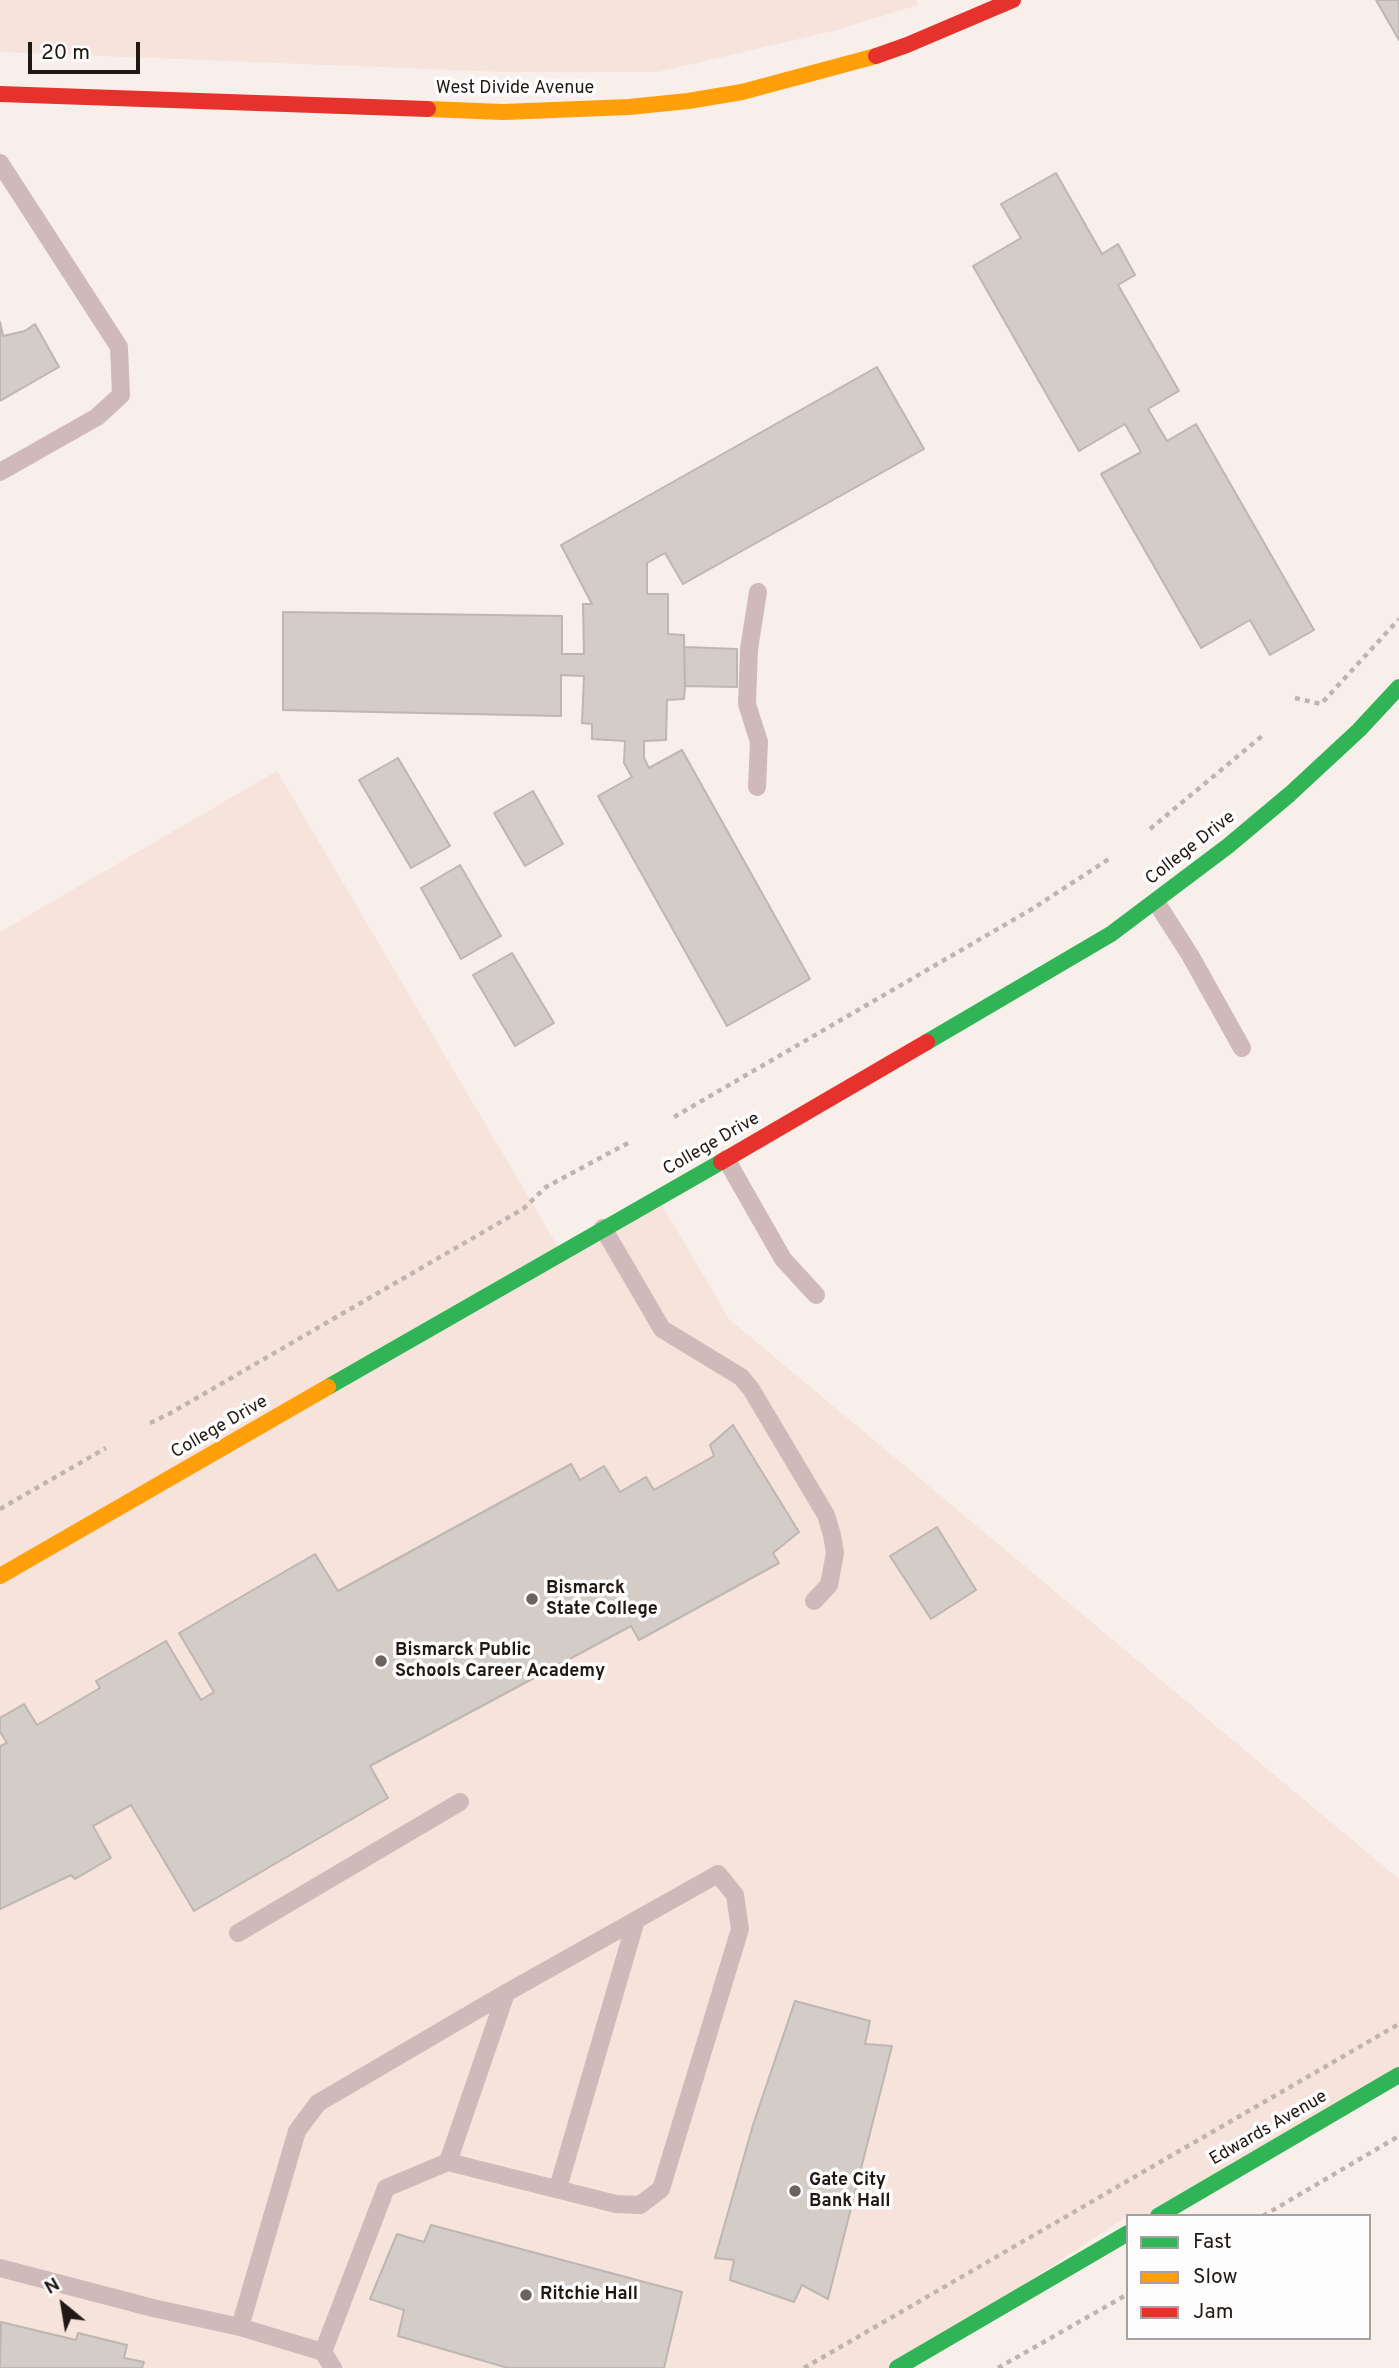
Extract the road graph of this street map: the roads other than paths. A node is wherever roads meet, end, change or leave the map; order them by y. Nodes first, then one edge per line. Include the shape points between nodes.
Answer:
1 (1013, 0) edge
2 (0, 94) edge
3 (0, 163) edge
4 (0, 472) edge
5 (758, 593) dead end
6 (1399, 687) edge
7 (757, 787) dead end
8 (1156, 902) junction
9 (1242, 1048) dead end
10 (726, 1159) junction
11 (603, 1228) junction
12 (817, 1295) dead end
13 (0, 1576) edge
14 (814, 1601) dead end
15 (460, 1802) dead end
16 (636, 1920) junction
17 (238, 1933) dead end
18 (506, 1993) junction
19 (1399, 2075) edge
20 (448, 2162) junction
21 (558, 2188) junction
22 (1161, 2214) edge
23 (1126, 2234) edge
24 (0, 2268) edge
25 (240, 2327) junction
26 (328, 2360) edge
27 (897, 2368) edge

1 - 2 street, West Divide Avenue via 851,64 741,92 629,107 503,112
3 - 4 lane via 119,347 121,395 97,417
5 - 7 lane via 747,704 759,742
6 - 8 street, College Drive via 1290,794
8 - 9 lane
8 - 10 street, College Drive via 1068,960
10 - 11 street, College Drive
10 - 12 lane via 783,1259
11 - 13 street, College Drive
11 - 14 lane via 662,1329 741,1377 751,1389 826,1516 834,1562 829,1585
15 - 17 lane
16 - 18 lane
16 - 21 lane
16 - 21 lane via 718,1874 735,1895 740,1929 661,2189 640,2205 616,2204
18 - 20 lane
18 - 25 lane via 318,2103 298,2131
19 - 22 street, Edwards Avenue
20 - 21 lane
20 - 26 lane via 386,2188
23 - 27 street
24 - 25 lane
25 - 26 lane

